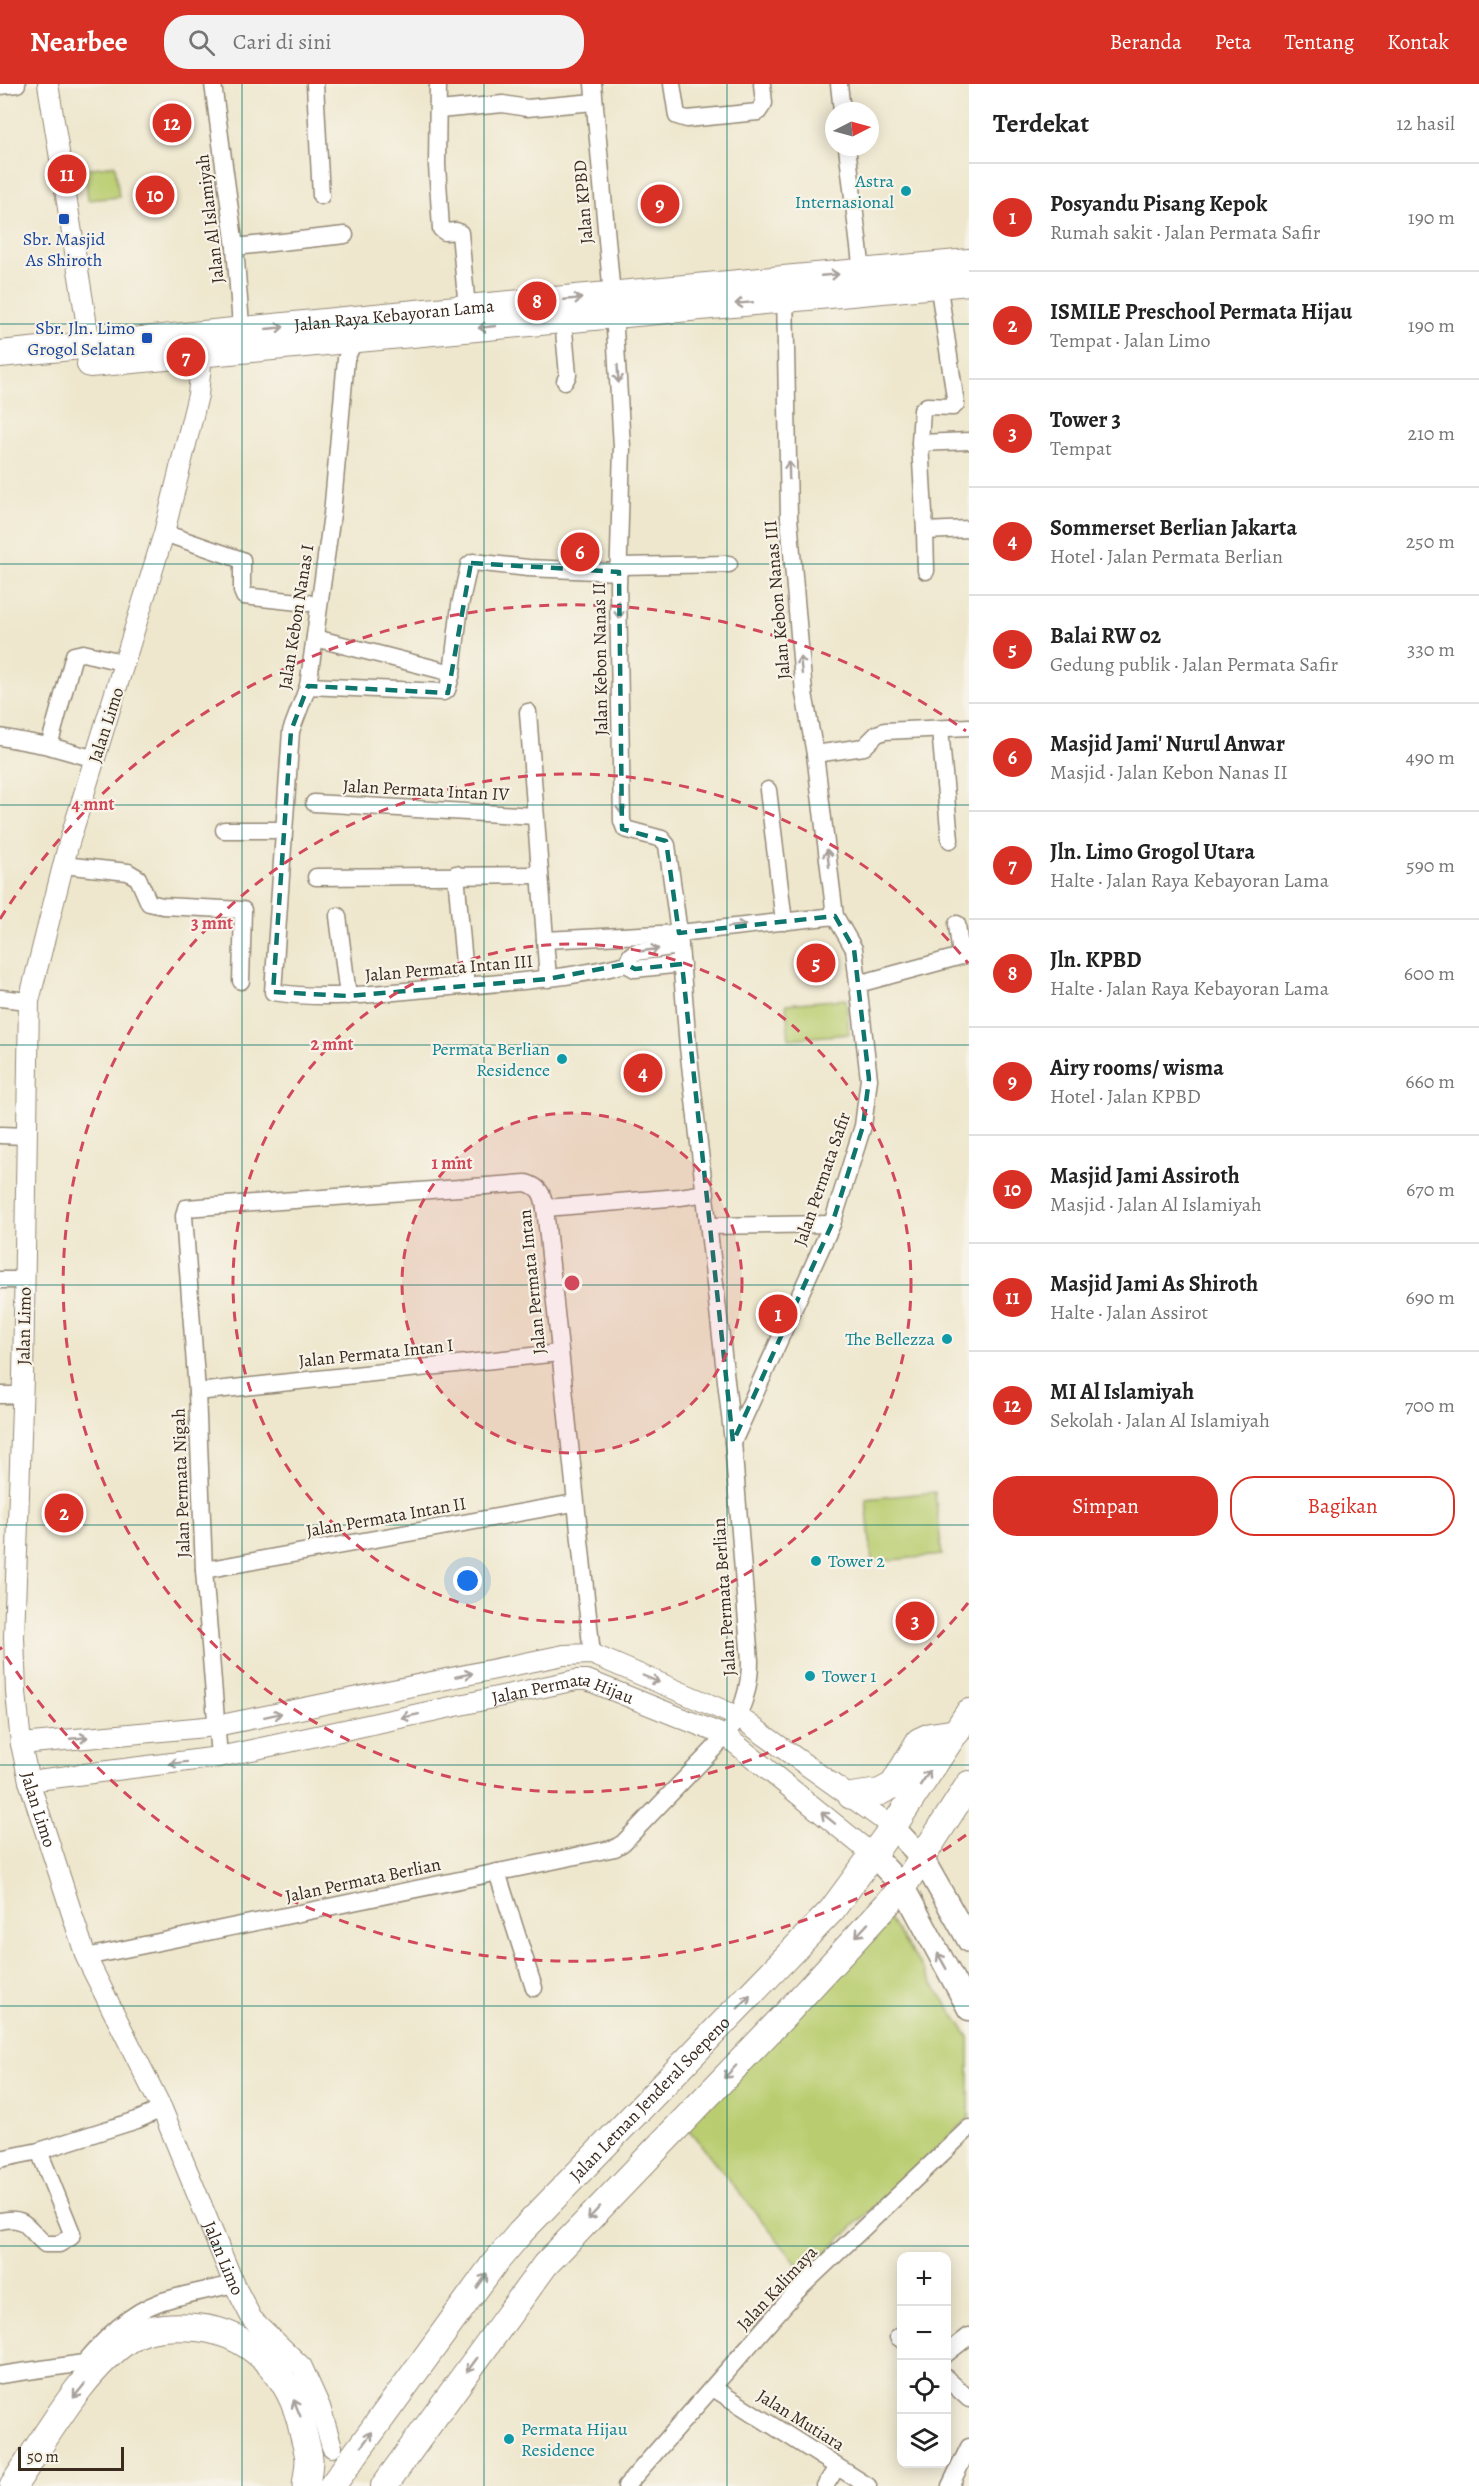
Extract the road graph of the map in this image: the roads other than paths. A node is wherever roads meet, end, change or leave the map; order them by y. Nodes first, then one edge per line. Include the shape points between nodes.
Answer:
1 (17, 84) edge
2 (48, 84) edge
3 (213, 84) edge
4 (315, 84) edge
5 (438, 84) edge
6 (593, 84) edge
7 (672, 84) edge
8 (762, 84) edge
9 (839, 84) edge
10 (0, 86) edge
11 (594, 102) junction
12 (841, 102) edge
13 (439, 110) junction
14 (848, 156) edge
15 (321, 196) dead end
16 (345, 235) dead end
17 (235, 247) junction
18 (969, 262) edge
19 (937, 275) junction
20 (863, 281) junction
21 (969, 282) edge
22 (785, 289) junction
23 (613, 306) junction
24 (467, 308) junction
25 (563, 320) junction
26 (351, 330) junction
27 (242, 341) junction
28 (202, 344) junction
29 (0, 354) edge
30 (92, 355) junction
31 (0, 372) edge
32 (565, 381) dead end
33 (969, 441) edge
34 (920, 443) junction
35 (969, 529) edge
36 (925, 531) junction
37 (164, 533) junction
38 (729, 564) dead end
39 (619, 569) junction
40 (926, 571) dead end
41 (308, 603) dead end
42 (315, 638) junction
43 (126, 663) junction
44 (452, 673) junction
45 (308, 686) junction
46 (528, 712) dead end
47 (969, 727) edge
48 (940, 729) junction
49 (0, 736) edge
50 (50, 746) junction
51 (815, 754) junction
52 (95, 759) junction
53 (768, 790) dead end
54 (314, 803) dead end
55 (536, 816) junction
56 (224, 830) dead end
57 (284, 830) junction
58 (950, 840) dead end
59 (63, 865) junction
60 (456, 874) junction
61 (540, 875) junction
62 (316, 877) dead end
63 (338, 916) dead end
64 (835, 916) junction
65 (784, 922) junction
66 (957, 924) dead end
67 (545, 940) junction
68 (680, 940) junction
69 (965, 955) edge
70 (626, 964) junction
71 (682, 964) junction
72 (548, 979) junction
73 (241, 981) dead end
74 (858, 984) junction
75 (466, 986) junction
76 (273, 992) joint
77 (348, 996) junction
78 (0, 998) edge
79 (29, 1001) junction
80 (0, 1136) edge
81 (26, 1136) junction
82 (706, 1193) junction
83 (186, 1208) joint
84 (545, 1208) junction
85 (832, 1224) junction
86 (709, 1226) junction
87 (0, 1280) edge
88 (24, 1280) junction
89 (559, 1353) junction
90 (197, 1392) junction
91 (0, 1395) edge
92 (22, 1395) junction
93 (733, 1442) junction
94 (574, 1503) junction
95 (204, 1570) junction
96 (7, 1637) edge
97 (592, 1654) junction
98 (739, 1717) junction
99 (963, 1722) edge
100 (216, 1726) junction
101 (726, 1736) junction
102 (21, 1743) junction
103 (219, 1757) junction
104 (29, 1781) junction
105 (969, 1784) edge
106 (851, 1796) junction
107 (893, 1827) junction
108 (873, 1855) junction
109 (922, 1858) junction
110 (497, 1872) junction
111 (903, 1887) junction
112 (969, 1941) edge
113 (86, 1957) junction
114 (534, 1988) dead end
115 (969, 2009) edge
116 (162, 2109) junction
117 (969, 2128) edge
118 (39, 2151) junction
119 (0, 2159) edge
120 (0, 2221) edge
121 (234, 2284) junction
122 (969, 2336) edge
123 (951, 2350) edge
124 (0, 2375) edge
125 (951, 2383) edge
126 (712, 2388) junction
127 (969, 2399) edge
128 (332, 2447) dead end
129 (969, 2447) edge
130 (837, 2467) junction
131 (13, 2486) edge
132 (306, 2486) edge
133 (332, 2486) edge
134 (384, 2486) edge
135 (626, 2486) edge
136 (825, 2486) edge
137 (868, 2486) edge
138 (950, 2486) edge

1 - 10 street
2 - 30 street
3 - 17 street, Jalan Al Islamiyah
4 - 15 street
5 - 13 street
6 - 11 street, Jalan KPBD
7 - 8 street via 677,117 687,119 758,112 764,103
9 - 12 street
11 - 13 street
11 - 23 street, Jalan KPBD
13 - 24 street via 441,229 459,231
14 - 20 street
16 - 17 street
17 - 27 street, Jalan Al Islamiyah
18 - 19 main road, Jalan Raya Kebayoran Lama
19 - 20 main road, Jalan Raya Kebayoran Lama
19 - 21 main road, Jalan Raya Kebayoran Lama
19 - 34 street via 956,404 924,408
20 - 22 main road, Jalan Raya Kebayoran Lama
22 - 23 main road, Jalan Raya Kebayoran Lama
51 -> 22 street, Jalan Kebon Nanas III via 804,693 792,569
24 -> 23 main road, Jalan Raya Kebayoran Lama
23 - 25 main road, Jalan Raya Kebayoran Lama
23 -> 39 street, Jalan Kebon Nanas II via 622,447
24 - 26 main road, Jalan Raya Kebayoran Lama
25 -> 26 main road, Jalan Raya Kebayoran Lama
25 - 32 street via 568,375
26 - 27 main road, Jalan Raya Kebayoran Lama
26 - 42 street, Jalan Kebon Nanas I
27 - 28 main road, Jalan Raya Kebayoran Lama
28 - 30 main road, Jalan Raya Kebayoran Lama
28 - 37 street, Jalan Limo via 198,395
29 - 30 main road, Jalan Raya Kebayoran Lama
30 - 31 main road, Jalan Raya Kebayoran Lama
33 - 34 street
34 - 36 street
35 - 36 street
36 - 40 street
37 - 41 street via 242,560 244,596
37 - 43 street, Jalan Limo
38 - 39 street
39 - 44 street via 471,563 460,605
39 -> 68 street, Jalan Kebon Nanas II via 622,825 666,841
42 - 44 street
42 - 45 street, Jalan Kebon Nanas I
43 - 50 street via 83,653 74,655
43 - 52 street, Jalan Limo
44 - 45 street via 443,692
45 - 57 street, Jalan Kebon Nanas I via 291,731
46 - 55 street, Jalan Permata Intan IV
47 - 48 street
48 - 51 street via 885,731 864,747
48 - 58 street
49 - 50 street
50 - 52 street
64 -> 51 street, Jalan Kebon Nanas III
52 - 59 street, Jalan Limo
53 - 65 street
54 - 55 street, Jalan Permata Intan IV
55 - 61 street, Jalan Permata Intan IV
56 - 57 street
57 - 76 street, Jalan Kebon Nanas I
59 - 73 street via 128,873 138,878 149,903 243,910
59 - 79 street, Jalan Limo
60 - 61 street
60 - 62 street
60 - 75 street
61 - 67 street, Jalan Permata Intan IV
63 - 77 street
64 - 65 street
64 - 74 street, Jalan Permata Safir via 854,949
68 -> 65 street
66 - 69 street
67 - 68 street
67 - 72 street, Jalan Permata Intan IV
70 -> 68 street, Jalan Permata Intan III via 636,952
68 - 71 street, Jalan Permata Berlian
69 - 74 street
70 - 71 street, Jalan Permata Intan III via 635,969
70 - 72 street, Jalan Permata Intan III
71 - 82 street, Jalan Permata Berlian
72 - 75 street, Jalan Permata Intan III
74 - 85 street, Jalan Permata Safir via 867,1100 858,1145
75 - 77 street, Jalan Permata Intan III
76 - 77 street, Jalan Permata Intan III via 301,997
78 - 79 street
79 - 81 street, Jalan Limo
80 - 81 street
81 - 88 street, Jalan Limo
82 - 84 street
82 - 86 street, Jalan Permata Berlian
83 - 84 street, Jalan Permata Intan via 526,1184 540,1190
83 - 90 street, Jalan Permata Nigah
84 - 89 street, Jalan Permata Intan
85 - 86 street
85 - 93 street, Jalan Permata Safir
86 - 93 street, Jalan Permata Berlian
87 - 88 street
88 - 92 street, Jalan Limo
89 - 90 street, Jalan Permata Intan I
89 - 94 street, Jalan Permata Intan
90 - 95 street, Jalan Permata Nigah
91 - 92 street
92 - 96 street, Jalan Limo
93 - 98 street, Jalan Permata Berlian via 750,1661 750,1678
94 - 95 street, Jalan Permata Intan II
94 - 97 street, Jalan Permata Intan
95 - 100 street, Jalan Permata Nigah
96 - 102 street, Jalan Limo
97 -> 98 street, Jalan Permata Hijau
100 -> 97 street, Jalan Permata Hijau via 564,1655
98 - 101 street, Jalan Permata Berlian
98 - 106 street, Jalan Permata Hijau
99 - 106 main road via 919,1741 893,1785 880,1792
107 -> 99 main road, Jalan Letnan Jenderal Soepeno
102 -> 100 street, Jalan Permata Hijau
100 - 103 street, Jalan Permata Nigah
101 -> 103 street, Jalan Permata Hijau via 596,1682 576,1680
108 -> 101 street, Jalan Permata Hijau
101 - 110 street, Jalan Permata Berlian via 623,1844 608,1851
102 - 104 street, Jalan Limo
103 -> 104 street, Jalan Permata Hijau
104 - 113 street, Jalan Limo
105 - 109 main road
106 - 107 street, Jalan Permata Hijau
107 - 108 main road, Jalan Letnan Jenderal Soepeno
107 - 109 main road, Jalan Permata Hijau
108 - 111 main road, Jalan Permata Hijau
133 -> 108 main road, Jalan Letnan Jenderal Soepeno via 520,2233 824,1918
109 - 111 main road
109 - 112 main road, Jalan Permata Hijau
110 - 113 street, Jalan Permata Berlian
110 - 114 street
115 -> 111 main road, Jalan Permata Hijau
111 -> 134 main road via 545,2265
113 - 116 street, Jalan Limo
116 - 118 street
116 - 121 street, Jalan Limo
117 - 126 street, Jalan Kalimaya via 796,2292
118 - 119 street
118 - 120 street via 71,2237 45,2244 19,2220
121 - 124 street via 159,2302 112,2332 84,2363
121 - 128 street, Jalan Limo via 252,2319 302,2367
122 - 123 street
125 - 127 street
126 - 130 street, Jalan Mutiara
126 - 135 street, Jalan Kalimaya
129 - 138 street
130 - 136 street
130 - 137 street, Jalan Mutiara
132 -> 131 highway via 309,2458 299,2412 272,2365 258,2351 230,2336 202,2327 181,2326 135,2335 122,2344 72,2399

